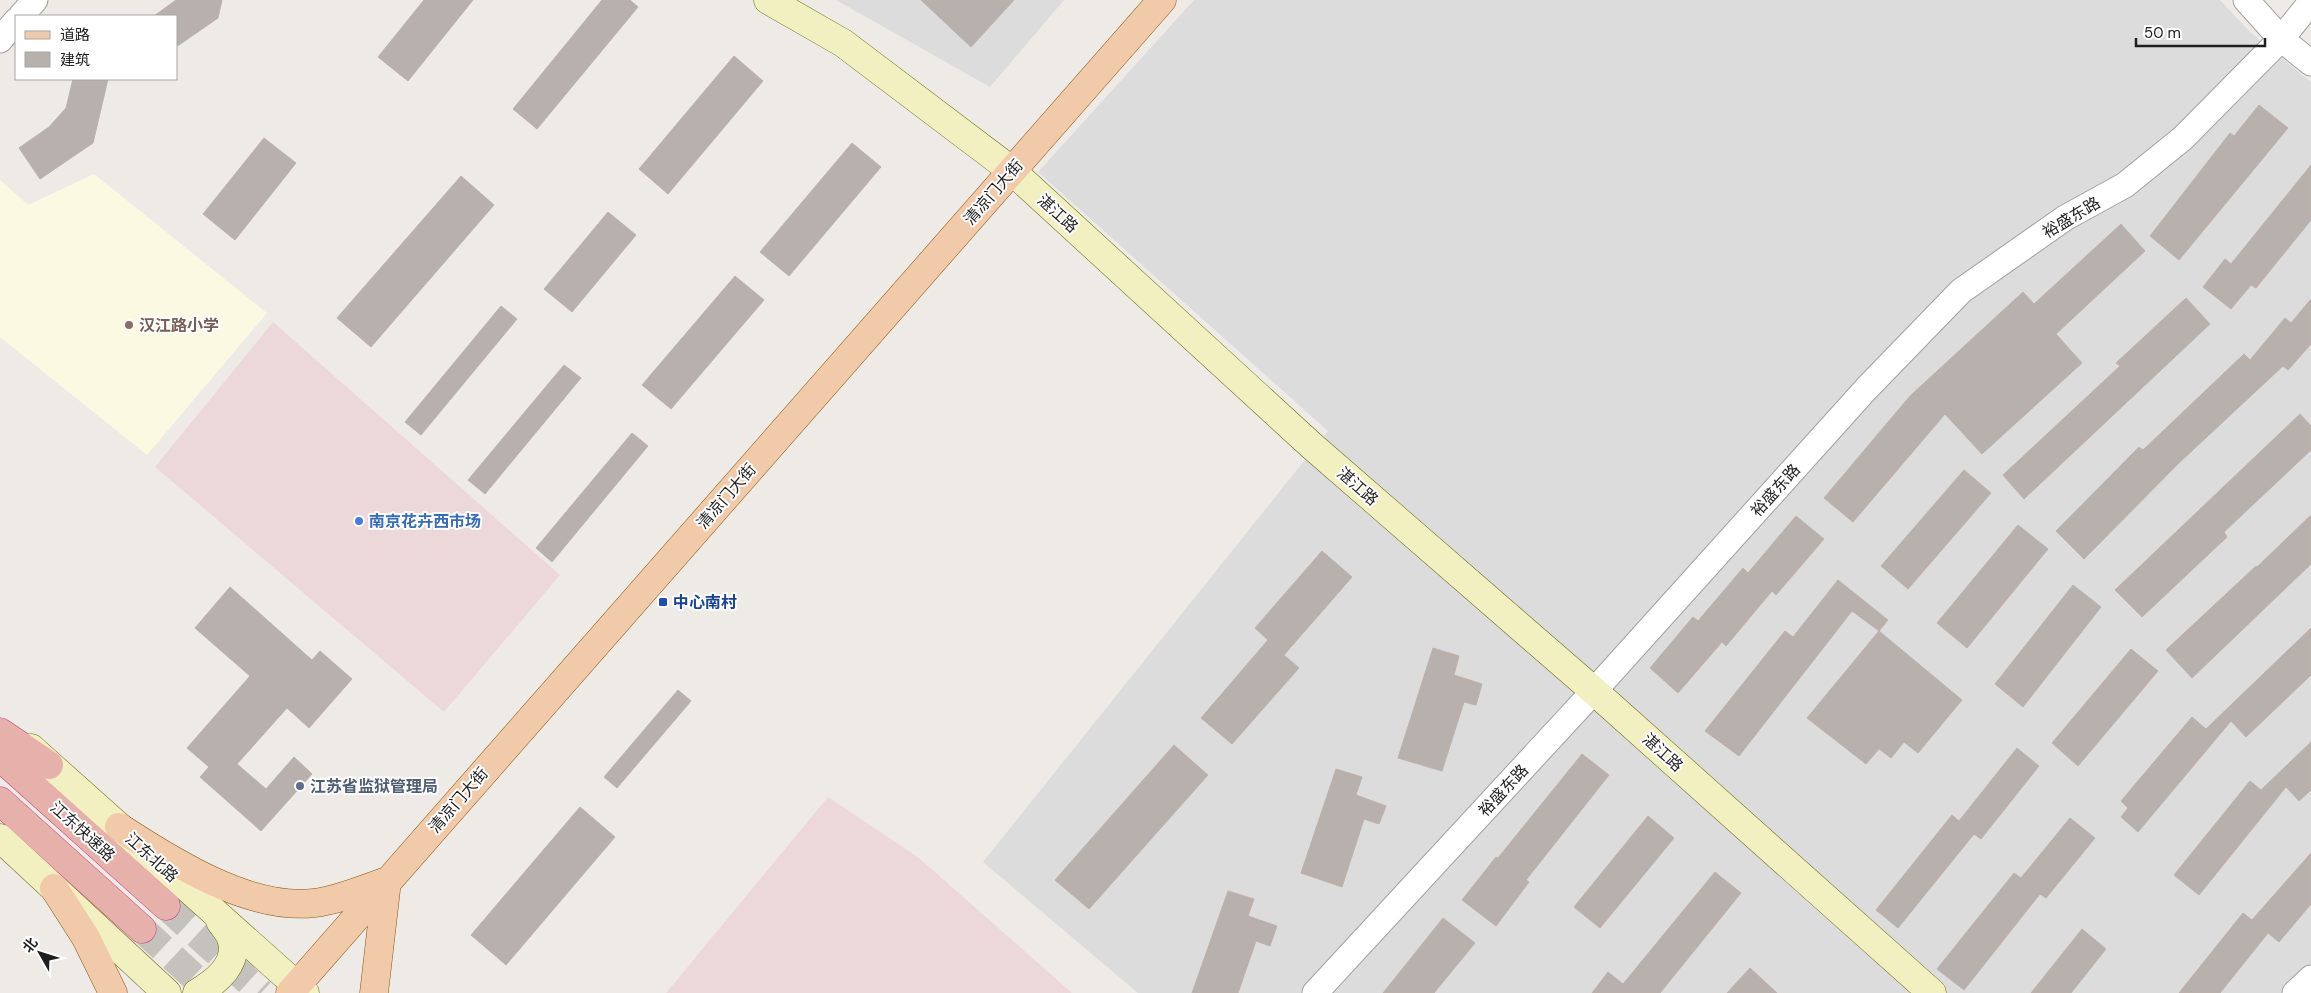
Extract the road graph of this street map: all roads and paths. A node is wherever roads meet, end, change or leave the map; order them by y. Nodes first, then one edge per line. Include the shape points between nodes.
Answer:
1 (35, 0) edge
2 (768, 0) edge
3 (1162, 0) edge
4 (2246, 0) edge
5 (2311, 2) edge
6 (22, 15) edge
7 (15, 22) edge
8 (2281, 39) junction
9 (0, 40) edge
10 (2311, 63) edge
11 (1011, 170) junction
12 (1594, 691) junction
13 (0, 720) edge
14 (0, 732) edge
15 (0, 756) edge
16 (49, 765) junction
17 (0, 801) edge
18 (119, 827) junction
19 (0, 838) edge
20 (387, 881) junction
21 (54, 888) junction
22 (166, 906) tunnel mouth
23 (216, 914) junction
24 (142, 929) tunnel mouth
25 (2311, 978) edge
26 (167, 989) edge
27 (298, 990) edge
28 (113, 993) edge
29 (197, 993) edge
30 (374, 993) edge
31 (1315, 993) edge
32 (1932, 993) edge
33 (2295, 993) edge

1 - 6 street
2 - 11 main road, 湛江路 via 844,42
3 - 11 main road, 清凉门大街
4 - 8 street
5 - 8 street, 裕盛东路
7 - 9 street
8 - 10 street
8 - 12 street, 裕盛东路 via 2183,138 2125,185 2065,218 1961,291 1866,389
11 - 12 main road, 湛江路 via 1312,446
11 - 20 main road, 清凉门大街
12 - 31 street, 裕盛东路
12 - 32 main road, 湛江路
13 - 16 main road, 江东北路
14 - 16 highway
15 - 22 highway, 江东快速路
16 - 18 main road, 江东北路
17 - 24 highway, 江东快速路
18 - 20 main road via 200,876 283,904 315,903
18 - 23 main road, 江东北路
19 - 21 main road
20 - 27 main road, 清凉门大街
20 - 30 main road
21 - 26 main road
21 - 28 main road via 86,938
23 - 27 main road, 江东北路
23 - 29 main road via 231,938 232,950 227,970 214,984
25 - 33 street

